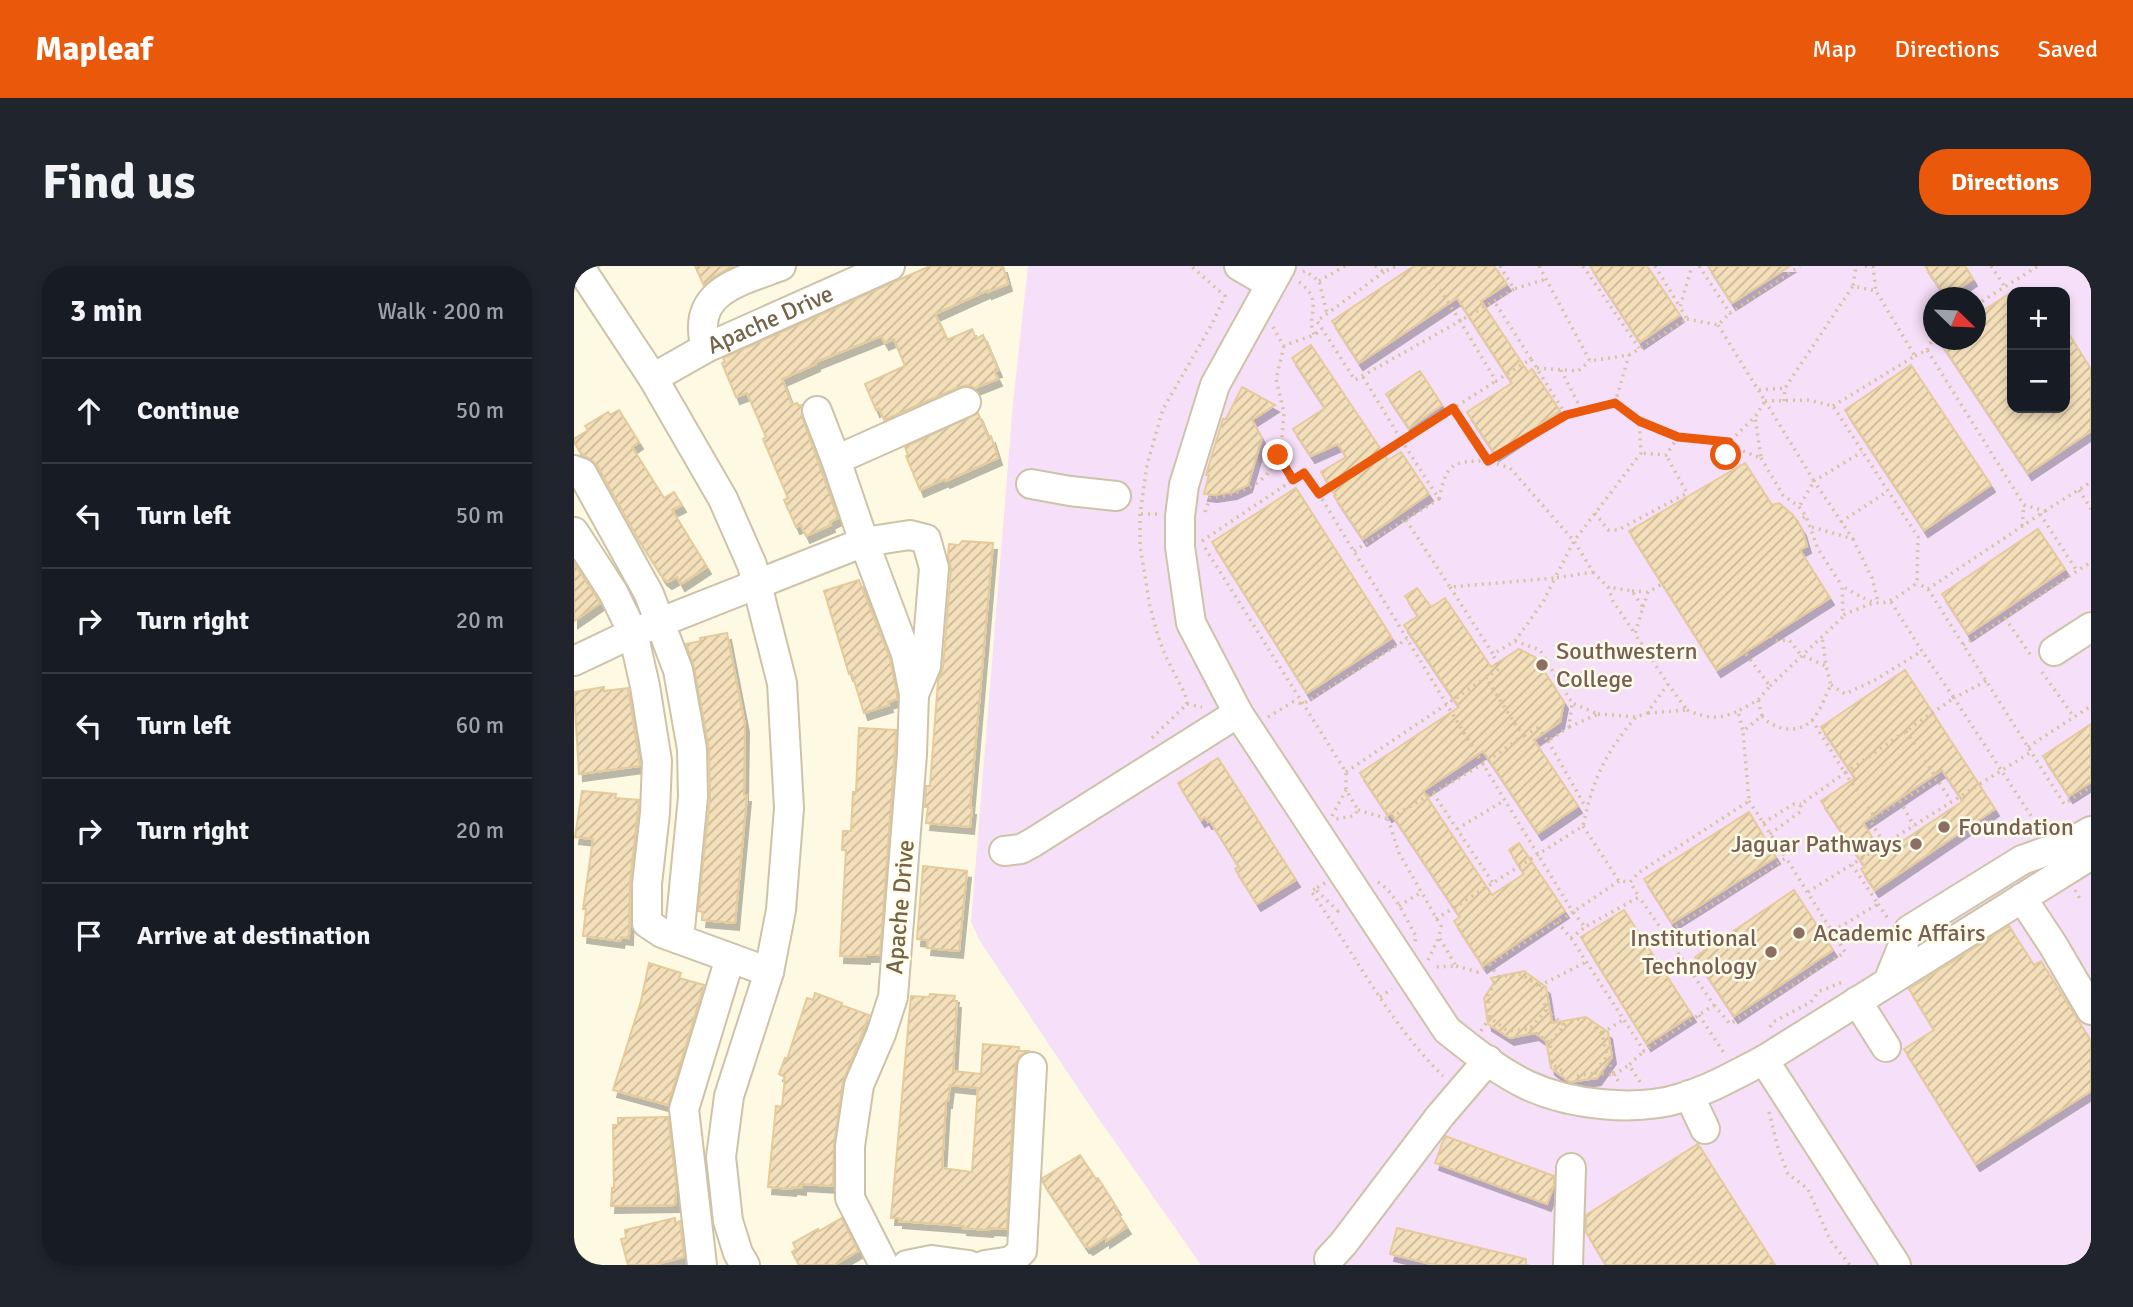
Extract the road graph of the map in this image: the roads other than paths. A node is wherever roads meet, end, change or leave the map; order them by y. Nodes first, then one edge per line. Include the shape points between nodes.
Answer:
1 (579, 266) edge
2 (781, 266) edge
3 (887, 267) edge
4 (1236, 280) edge
5 (1270, 285) edge
6 (706, 348) junction
7 (653, 378) junction
8 (966, 402) dead end
9 (817, 411) dead end
10 (836, 460) junction
11 (574, 470) edge
12 (1031, 484) dead end
13 (1116, 496) dead end
14 (574, 532) edge
15 (864, 542) junction
16 (758, 584) junction
17 (660, 622) junction
18 (2091, 627) edge
19 (634, 633) junction
20 (2054, 650) dead end
21 (574, 661) edge
22 (914, 694) junction
23 (1238, 713) junction
24 (2091, 831) edge
25 (1004, 851) dead end
26 (2091, 855) edge
27 (2022, 898) junction
28 (679, 939) junction
29 (730, 958) junction
30 (769, 972) junction
31 (1888, 982) junction
32 (1857, 989) junction
33 (2091, 1010) edge
34 (1886, 1047) dead end
35 (1488, 1060) junction
36 (1764, 1060) junction
37 (1032, 1067) dead end
38 (1689, 1095) junction
39 (1705, 1129) dead end
40 (1571, 1168) dead end
41 (1329, 1259) dead end
42 (702, 1265) edge
43 (745, 1265) edge
44 (884, 1265) edge
45 (906, 1265) edge
46 (969, 1265) edge
47 (985, 1265) edge
48 (1568, 1265) edge
49 (1896, 1265) edge

1 - 7 street
2 - 6 street via 729,286 714,297 703,322
3 - 6 street, Apache Drive
4 - 5 street
5 - 23 street via 1215,385 1184,485 1180,516 1191,623
6 - 7 street, Apache Drive
7 - 16 street via 706,465
8 - 10 street
9 - 10 street, Apache Drive
10 - 15 street, Apache Drive
11 - 17 street via 582,473
12 - 13 street
14 - 19 street
15 - 16 street
15 - 22 street, Apache Drive via 906,654
15 - 22 street via 910,535 926,539 934,568 926,666
16 - 17 street
16 - 30 street via 782,684 789,808 781,910
17 - 19 street
17 - 28 street via 678,670 692,749 693,797
18 - 20 street
19 - 21 street
19 - 28 street via 657,761 647,923
22 - 44 street, Apache Drive via 893,997 859,1085 850,1146 850,1198
23 - 25 street via 1032,843
23 - 35 street via 1447,1030
24 - 31 street via 2022,860 1909,930
26 - 27 street
27 - 31 street
27 - 33 street
28 - 29 street
29 - 30 street
29 - 42 street via 684,1109
30 - 43 street via 729,1096 721,1157 728,1221
31 - 32 street
32 - 34 street
32 - 36 street
35 - 38 street via 1528,1085 1572,1099 1630,1105
35 - 41 street
36 - 38 street
36 - 49 street
37 - 47 street via 1022,1251 1011,1261
38 - 39 street
40 - 48 street
45 - 46 street via 932,1260

